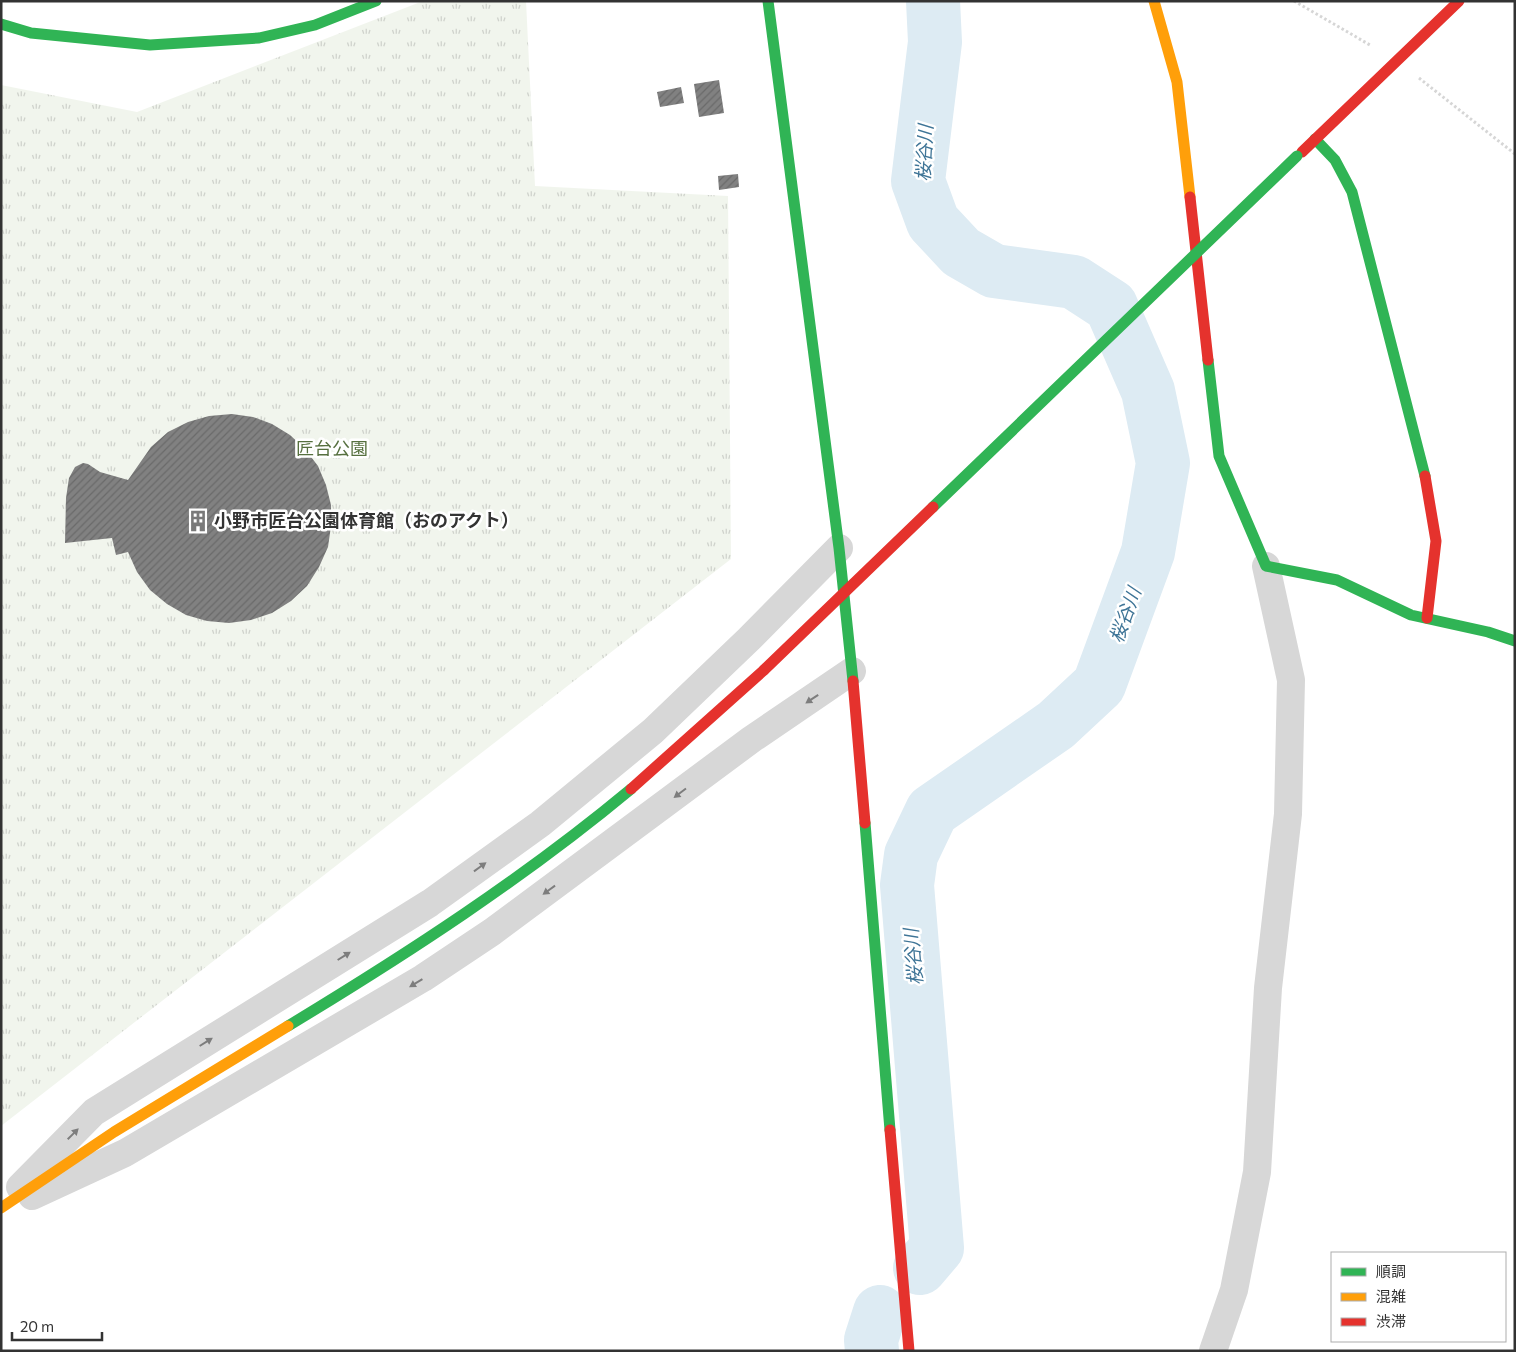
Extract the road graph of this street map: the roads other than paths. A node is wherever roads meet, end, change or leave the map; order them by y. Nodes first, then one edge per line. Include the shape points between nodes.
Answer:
1 (376, 1) edge
2 (768, 1) edge
3 (1154, 1) edge
4 (1460, 1) edge
5 (1, 24) edge
6 (1315, 139) junction
7 (839, 548) junction
8 (1266, 566) junction
9 (1427, 618) junction
10 (1515, 641) edge
11 (852, 672) junction
12 (1, 1208) edge
13 (909, 1351) edge
14 (1214, 1351) edge

1 - 5 street via 315,25 259,38 170,44 150,45 31,33
2 - 7 street
3 - 8 street via 1177,82 1219,456
4 - 6 street
6 - 9 street via 1335,160 1352,192 1430,494 1436,541
6 - 12 street, bridge via 764,670 676,751 583,828 463,916 52,1172
7 - 11 street
12 -> 7 street via 94,1112 430,903 540,824 653,731
8 - 9 street via 1337,580 1411,615
8 - 14 street via 1291,680 1288,814 1268,988 1257,1172 1234,1290
9 - 10 street
11 -> 12 street via 752,739 492,932 423,978 125,1153
11 - 13 street

